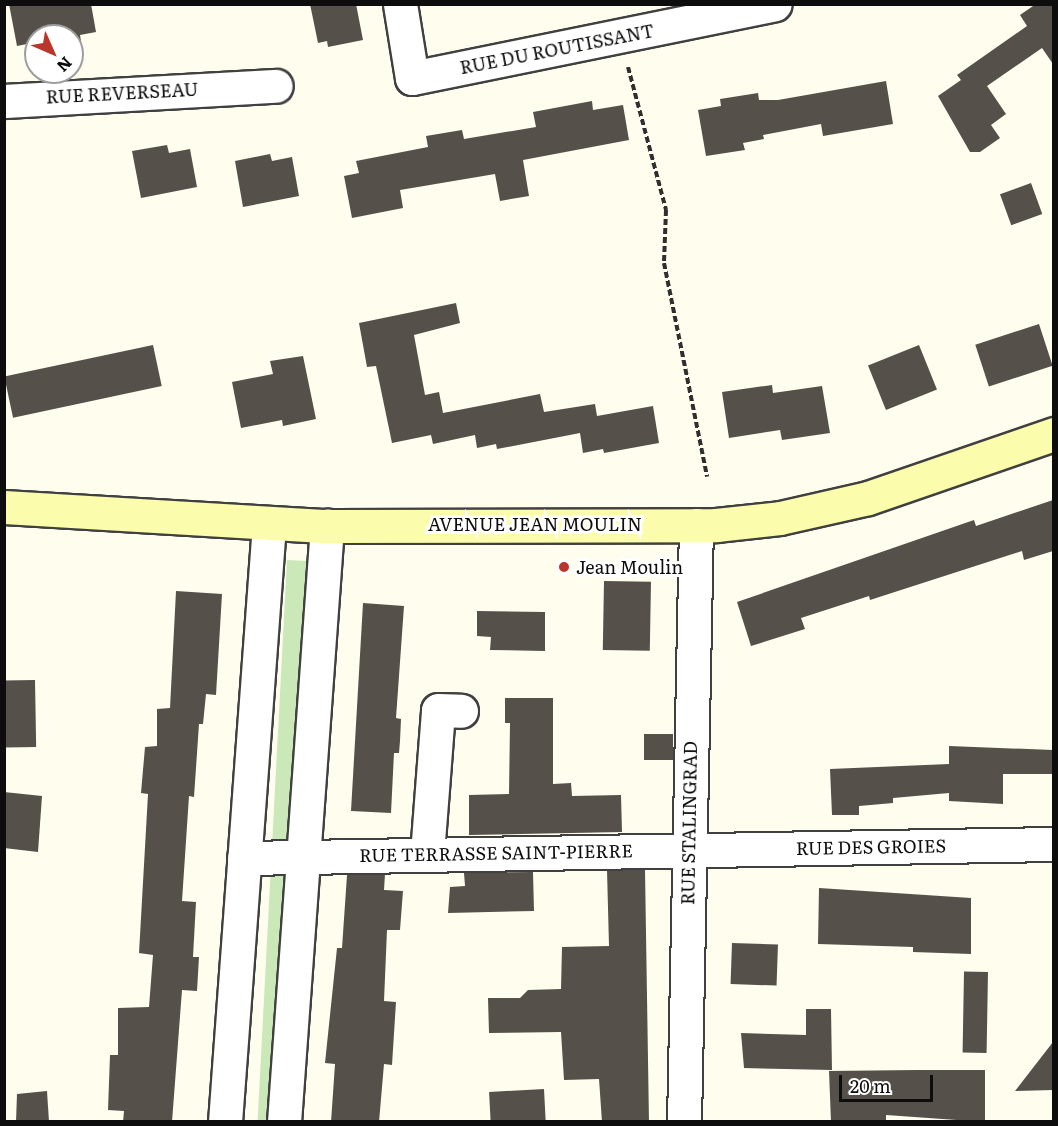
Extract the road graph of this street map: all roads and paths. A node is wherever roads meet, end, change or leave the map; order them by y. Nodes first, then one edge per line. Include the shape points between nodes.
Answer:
1 (400, 4) edge
2 (775, 4) edge
3 (621, 37) junction
4 (276, 86) dead end
5 (4, 101) edge
6 (1053, 434) edge
7 (707, 477) dead end
8 (4, 507) edge
9 (269, 524) junction
10 (696, 525) junction
11 (327, 526) junction
12 (461, 711) dead end
13 (1053, 844) edge
14 (688, 849) junction
15 (427, 854) junction
16 (304, 856) junction
17 (244, 858) junction
18 (225, 1122) edge
19 (284, 1122) edge
20 (684, 1122) edge

1 - 3 street, RUE DU ROUTISSANT via 412,78
2 - 3 street, RUE DU ROUTISSANT
3 - 7 path via 666,210 664,263
4 - 5 street, RUE REVERSEAU
6 - 10 main road, AVENUE JEAN MOULIN via 868,498 780,518
8 - 9 main road, AVENUE JEAN MOULIN
9 - 11 main road, AVENUE JEAN MOULIN
9 - 17 street
10 - 11 main road, AVENUE JEAN MOULIN
10 - 14 street, RUE STALINGRAD
11 - 16 street
12 - 15 street via 438,710
13 - 14 street, RUE DES GROIES
14 - 15 street, RUE TERRASSE SAINT-PIERRE
14 - 20 street, RUE STALINGRAD
15 - 16 street, RUE TERRASSE SAINT-PIERRE
16 - 17 street, RUE TERRASSE SAINT-PIERRE
16 - 19 street
17 - 18 street

